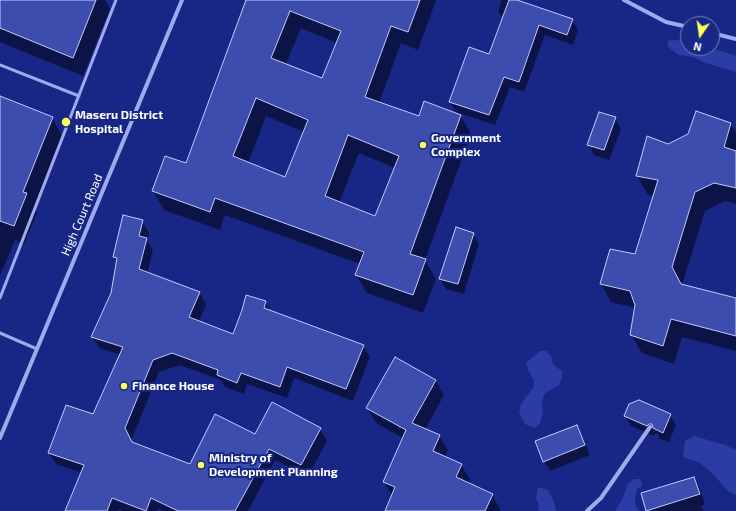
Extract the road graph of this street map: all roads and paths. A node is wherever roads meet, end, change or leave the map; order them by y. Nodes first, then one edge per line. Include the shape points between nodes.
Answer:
1 (116, 0) edge
2 (182, 0) edge
3 (624, 0) edge
4 (680, 25) edge
5 (720, 35) edge
6 (736, 39) edge
7 (0, 65) edge
8 (79, 96) junction
9 (0, 298) edge
10 (0, 333) edge
11 (37, 349) junction
12 (650, 427) dead end
13 (0, 438) edge
14 (587, 511) edge

1 - 8 lane
2 - 11 street, High Court Road
3 - 4 street via 666,22
5 - 6 street
7 - 8 lane
8 - 9 lane
10 - 11 lane
11 - 13 street, High Court Road
12 - 14 street via 601,498

